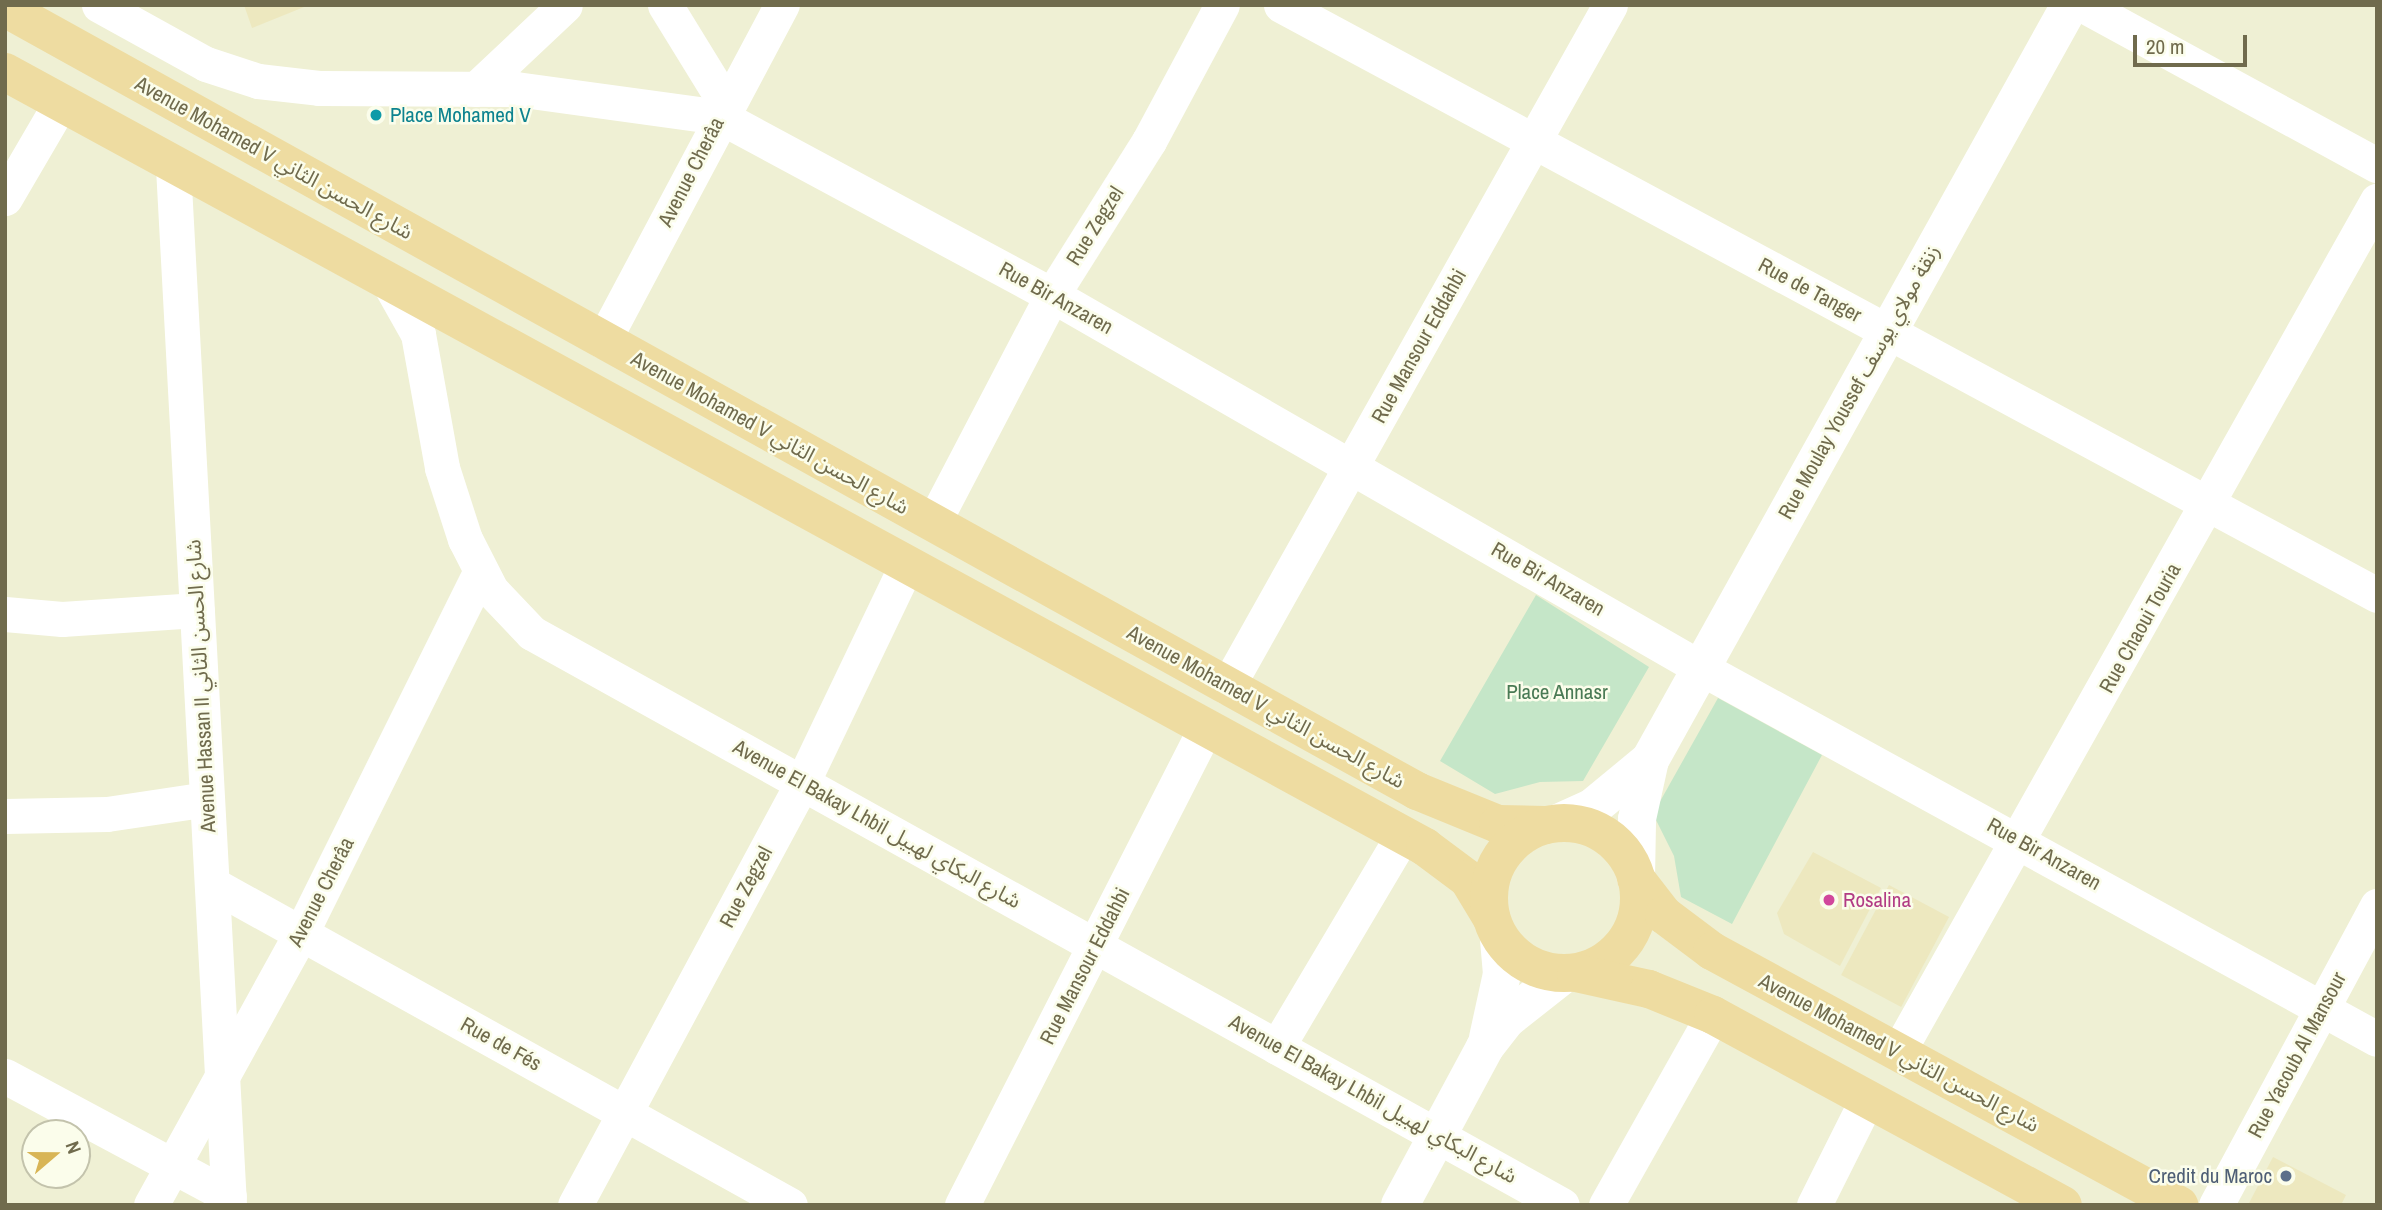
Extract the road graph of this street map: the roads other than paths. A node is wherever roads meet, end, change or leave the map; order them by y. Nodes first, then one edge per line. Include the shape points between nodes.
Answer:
1 (99, 5) edge
2 (565, 5) edge
3 (665, 5) edge
4 (782, 5) edge
5 (1222, 5) edge
6 (1281, 5) edge
7 (1610, 5) edge
8 (2070, 5) edge
9 (2083, 5) edge
10 (5, 8) edge
11 (5, 72) edge
12 (476, 89) junction
13 (61, 102) junction
14 (723, 111) junction
15 (1534, 141) junction
16 (2377, 165) edge
17 (173, 167) junction
18 (5, 198) edge
19 (2377, 201) edge
20 (388, 281) junction
21 (1052, 295) junction
22 (1887, 331) junction
23 (603, 341) junction
24 (1352, 464) junction
25 (2208, 505) junction
26 (933, 523) junction
27 (907, 564) junction
28 (481, 573) junction
29 (2377, 595) edge
30 (197, 610) junction
31 (5, 614) edge
32 (1699, 667) junction
33 (1227, 687) junction
34 (1206, 727) junction
35 (1650, 760) junction
36 (802, 783) junction
37 (207, 799) junction
38 (5, 816) edge
39 (1552, 824) junction
40 (1402, 835) junction
41 (2021, 841) junction
42 (1636, 879) junction
43 (212, 884) junction
44 (2377, 906) edge
45 (1495, 927) junction
46 (301, 933) junction
47 (1096, 946) junction
48 (1570, 973) junction
49 (2322, 1009) junction
50 (1713, 1015) junction
51 (2377, 1039) edge
52 (1278, 1047) junction
53 (1485, 1047) junction
54 (1898, 1052) junction
55 (5, 1076) edge
56 (222, 1079) junction
57 (1867, 1099) junction
58 (624, 1113) junction
59 (1438, 1135) junction
60 (172, 1167) junction
61 (229, 1200) edge
62 (151, 1205) edge
63 (575, 1205) edge
64 (790, 1205) edge
65 (962, 1205) edge
66 (1400, 1205) edge
67 (1563, 1205) edge
68 (1606, 1205) edge
69 (1814, 1205) edge
70 (2063, 1205) edge
71 (2179, 1205) edge
72 (2216, 1205) edge

1 - 12 street via 206,64 258,81 319,88
2 - 12 street
3 - 14 street
4 - 14 street, Avenue Cherâa
5 - 21 street, Rue Zegzel via 1149,141
6 - 15 street, Rue de Tanger
7 - 15 street, Rue Mansour Eddahbi
8 - 22 street, Rue Moulay Youssef زنقة مولاي يوسف
9 - 16 street
10 - 23 highway, Avenue Mohamed V شارع الحسن الثاني
11 - 13 highway
12 - 14 street
13 - 17 highway
13 - 18 street
14 - 21 street, Rue Bir Anzaren
14 - 23 street, Avenue Cherâa
15 - 22 street, Rue de Tanger
15 - 24 street, Rue Mansour Eddahbi
17 - 20 highway
17 - 30 street, Avenue Hassan II شارع الحسن الثاني
19 - 25 street, Rue Chaoui Touria
20 - 27 highway
20 - 28 street, Avenue El Bakay Lhbil شارع البكاي لهبيل via 418,334 442,468
21 - 24 street, Rue Bir Anzaren
21 - 26 street, Rue Zegzel
22 - 25 street, Rue de Tanger
22 - 32 street, Rue Moulay Youssef زنقة مولاي يوسف
23 - 26 highway, Avenue Mohamed V شارع الحسن الثاني
24 - 32 street, Rue Bir Anzaren
24 - 33 street, Rue Mansour Eddahbi
25 - 29 street, Rue de Tanger
25 - 41 street, Rue Chaoui Touria
26 - 33 highway, Avenue Mohamed V شارع الحسن الثاني
27 - 34 highway
27 - 36 street, Rue Zegzel
28 - 36 street, Avenue El Bakay Lhbil شارع البكاي لهبيل via 503,607 532,633
28 - 46 street, Avenue Cherâa
30 - 31 street via 62,619
30 - 37 street, Avenue Hassan II شارع الحسن الثاني
32 - 35 street, Rue Moulay Youssef زنقة مولاي يوسف
32 - 41 street, Rue Bir Anzaren
33 - 39 highway, Avenue Mohamed V شارع الحسن الثاني via 1442,803 1498,824
34 - 40 highway
34 - 47 street, Rue Mansour Eddahbi
35 - 39 street via 1592,808
35 - 42 street via 1637,819
36 - 47 street, Avenue El Bakay Lhbil شارع البكاي لهبيل
36 - 58 street, Rue Zegzel
37 - 38 street via 107,814
37 - 43 street, Avenue Hassan II شارع الحسن الثاني
39 - 42 highway, Avenue Mohamed V شارع الحسن الثاني via 1578,824 1615,843
39 - 45 highway via 1514,842 1494,870
40 - 45 highway via 1468,879
40 - 52 street
41 - 49 street, Rue Bir Anzaren
41 - 54 street, Rue Chaoui Touria
42 - 48 highway via 1633,928 1600,965
42 - 54 highway, Avenue Mohamed V شارع الحسن الثاني via 1686,935
43 - 46 street, Rue de Fés
43 - 56 street, Avenue Hassan II شارع الحسن الثاني
44 - 49 street, Rue Yacoub Al Mansour
45 - 48 highway via 1526,964
45 - 53 street via 1499,999
46 - 56 street, Avenue Cherâa
46 - 58 street, Rue de Fés
47 - 52 street, Avenue El Bakay Lhbil شارع البكاي لهبيل
47 - 65 street, Rue Mansour Eddahbi
48 - 50 highway via 1638,985
48 - 53 street via 1516,1010
49 - 51 street, Rue Bir Anzaren
49 - 72 street, Rue Yacoub Al Mansour
50 - 57 highway
50 - 68 street
52 - 59 street, Avenue El Bakay Lhbil شارع البكاي لهبيل
53 - 59 street
54 - 71 highway, Avenue Mohamed V شارع الحسن الثاني
55 - 60 street
56 - 60 street, Avenue Cherâa
56 - 61 street, Avenue Hassan II شارع الحسن الثاني
57 - 69 street
57 - 70 highway
58 - 63 street, Rue Zegzel
58 - 64 street, Rue de Fés
59 - 66 street
59 - 67 street, Avenue El Bakay Lhbil شارع البكاي لهبيل
60 - 61 street
60 - 62 street, Avenue Cherâa

